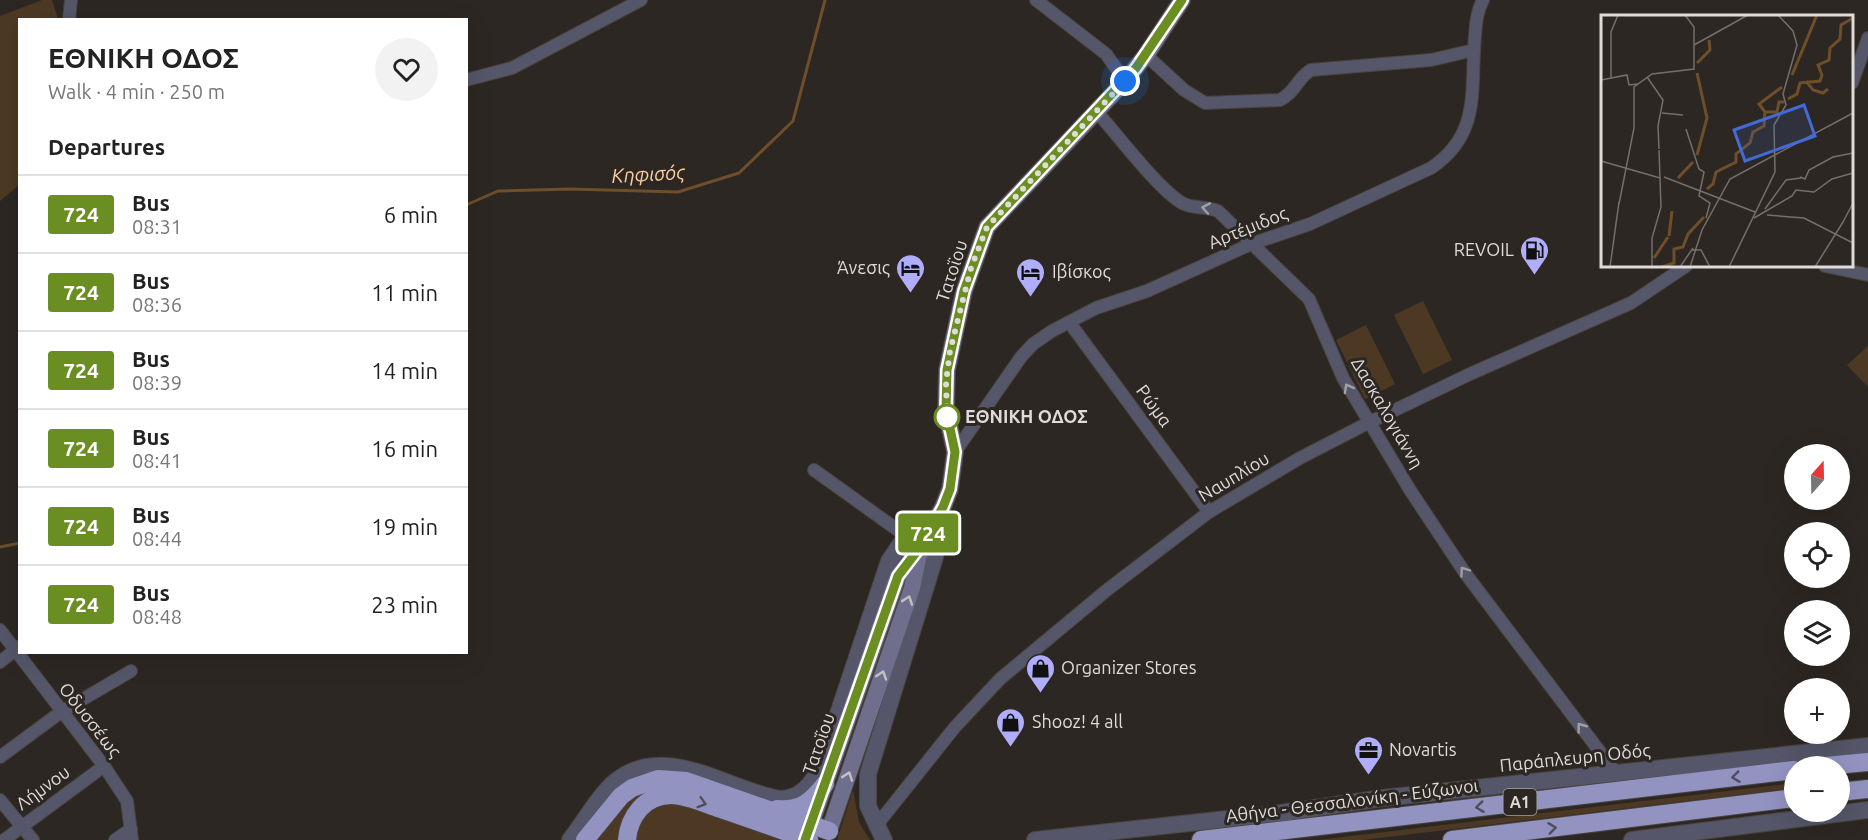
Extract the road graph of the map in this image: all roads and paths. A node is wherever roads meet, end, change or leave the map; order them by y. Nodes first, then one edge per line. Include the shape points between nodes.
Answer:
1 (70, 0) edge
2 (641, 0) edge
3 (1036, 0) edge
4 (1182, 0) edge
5 (1483, 0) edge
6 (69, 18) edge
7 (1868, 38) edge
8 (1474, 50) junction
9 (1146, 55) junction
10 (1853, 78) edge
11 (468, 79) edge
12 (1125, 81) junction
13 (1096, 111) junction
14 (1251, 244) junction
15 (1685, 267) edge
16 (1830, 267) edge
17 (1868, 275) edge
18 (1069, 322) junction
19 (1368, 423) junction
20 (955, 452) junction
21 (814, 470) dead end
22 (1209, 512) junction
23 (906, 536) junction
24 (921, 546) junction
25 (0, 630) edge
26 (17, 648) edge
27 (21, 654) edge
28 (0, 662) edge
29 (131, 671) dead end
30 (61, 712) junction
31 (1868, 746) edge
32 (0, 757) edge
33 (1868, 762) edge
34 (1850, 764) edge
35 (104, 766) junction
36 (1784, 771) edge
37 (1616, 773) junction
38 (825, 784) junction
39 (1868, 789) edge
40 (1850, 791) edge
41 (1784, 799) edge
42 (0, 800) edge
43 (1868, 810) edge
44 (767, 817) junction
45 (21, 827) junction
46 (829, 831) joint
47 (810, 832) edge
48 (880, 833) edge
49 (131, 834) edge
50 (1682, 837) edge
51 (4, 840) edge
52 (33, 840) edge
53 (115, 840) edge
54 (570, 840) edge
55 (585, 840) edge
56 (627, 840) edge
57 (787, 840) edge
58 (1035, 840) edge
59 (1201, 840) edge
60 (1452, 840) edge
61 (1632, 840) edge

1 - 6 street
2 - 11 street via 512,68
3 - 12 street via 1106,54
4 - 9 main road, Τατοΐου
5 - 8 street, Αρτέμιδος
7 - 10 street
8 - 9 street via 1431,60 1311,70 1291,94 1280,100 1205,103 1184,90
8 - 14 street, Αρτέμιδος via 1469,120 1446,158 1310,224
9 - 12 main road, Τατοΐου
12 - 13 main road, Τατοΐου
14 -> 13 street, Δασκαλογιάννη via 1218,211 1182,203
13 - 20 main road, Τατοΐου via 995,216 982,240 964,291 947,370 946,410
14 - 18 street, Αρτέμιδος
19 -> 14 street, Δασκαλογιάννη via 1343,378 1309,299
15 - 19 street, Ναυπλίου via 1631,303
16 - 17 street
18 - 20 street, Αρτέμιδος via 1033,344 1021,357
18 - 22 street, Ρώμα
19 - 22 street, Ναυπλίου
37 -> 19 street, Δασκαλογιάννη via 1465,573
20 - 24 main road, Τατοΐου via 947,497
21 - 23 street
22 - 48 street, Ναυπλίου via 1000,679 955,727
23 - 24 street
23 - 54 street via 889,561 817,777 808,788 780,799 690,770 672,766 647,768 615,783
24 - 38 main road, Τατοΐου via 898,576
46 -> 24 main road, Τατοΐου via 912,588
24 - 48 street via 935,557 868,774 868,806
25 - 26 street, Οδυσσέως
26 - 28 street
27 - 30 street, Οδυσσέως
29 - 30 street
30 - 32 street
30 - 35 street, Οδυσσέως
31 - 37 street, Παράπλευρη Οδός
33 - 34 highway
35 - 45 street, Λήμνου
35 - 49 street, Οδυσσέως via 127,801
36 -> 59 highway, Αθήνα - Θεσσαλονίκη - Εύζωνοι / Α1
37 - 58 street, Παράπλευρη Οδός
38 - 44 highway via 812,801 800,808
38 - 47 main road, Τατοΐου
39 - 40 highway
60 -> 41 highway, Α1
42 - 45 street
43 - 50 street
44 - 47 highway
44 - 55 highway via 686,781 658,779 621,796
56 -> 44 highway via 629,825 640,807 652,799 672,795
44 - 57 highway
45 - 51 street, Λήμνου
45 - 52 street
46 - 47 highway
49 - 53 street
50 - 61 street

